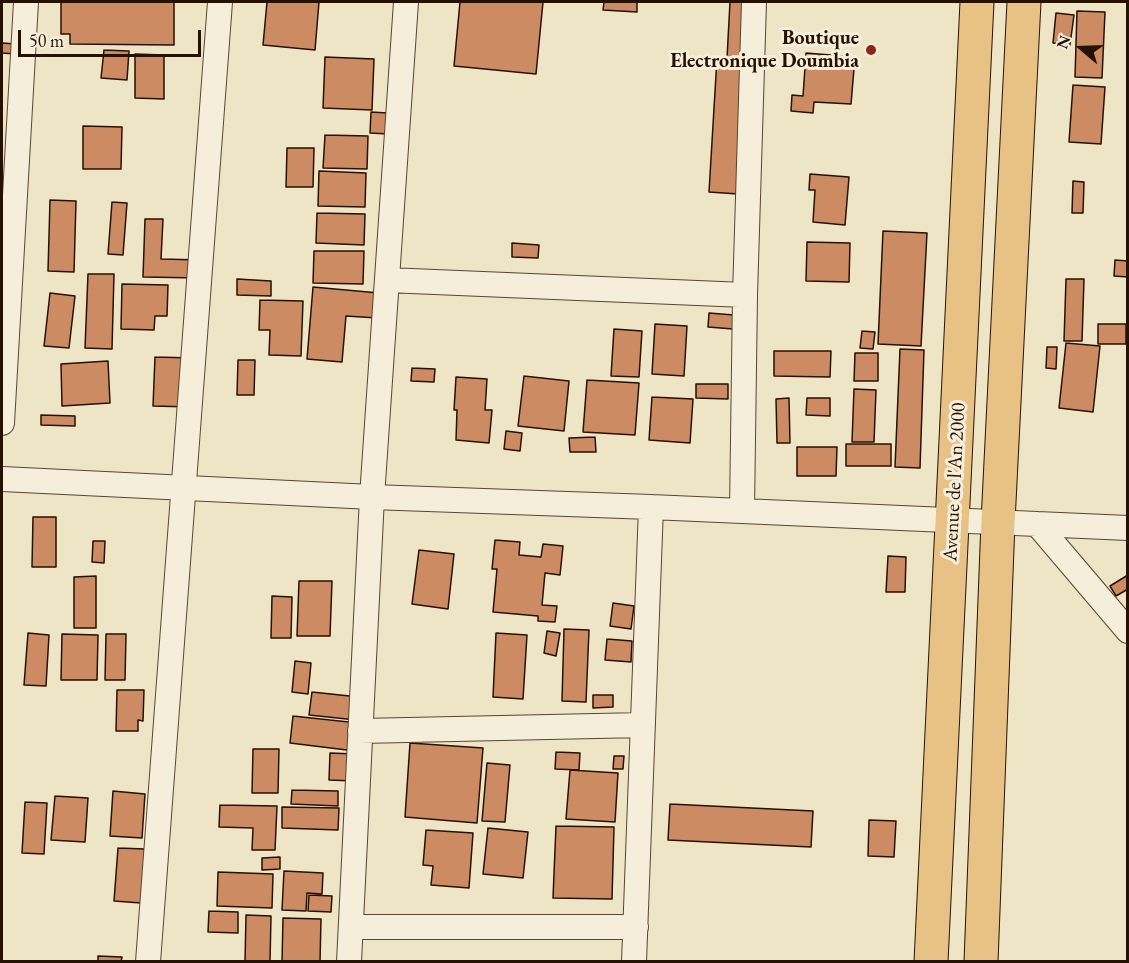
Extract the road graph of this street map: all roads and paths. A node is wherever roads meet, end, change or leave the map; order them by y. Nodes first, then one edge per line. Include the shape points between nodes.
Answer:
1 (26, 2) edge
2 (219, 2) edge
3 (406, 2) edge
4 (754, 2) edge
5 (977, 2) edge
6 (1024, 2) edge
7 (387, 280) junction
8 (745, 295) junction
9 (2, 423) edge
10 (2, 479) edge
11 (183, 488) junction
12 (372, 497) junction
13 (651, 507) junction
14 (742, 511) junction
15 (953, 520) junction
16 (998, 522) junction
17 (1037, 524) junction
18 (1128, 528) edge
19 (1128, 631) edge
20 (643, 725) junction
21 (360, 731) junction
22 (352, 927) junction
23 (636, 927) junction
24 (148, 962) edge
25 (349, 962) edge
26 (634, 962) edge
27 (931, 962) edge
28 (981, 962) edge

1 - 9 street
2 - 11 street
3 - 7 street
4 - 8 street
5 - 15 main road, Avenue de l'An 2000
6 - 16 main road
7 - 8 street
7 - 12 street
8 - 14 street
10 - 11 street
11 - 12 street
11 - 24 street
12 - 13 street
12 - 21 street
13 - 14 street
13 - 20 street
14 - 15 street
15 - 16 street
15 - 27 main road, Avenue de l'An 2000
16 - 17 street
16 - 28 main road
17 - 18 street
17 - 19 street
20 - 21 street
20 - 23 street
21 - 22 street
22 - 23 street
22 - 25 street
23 - 26 street

